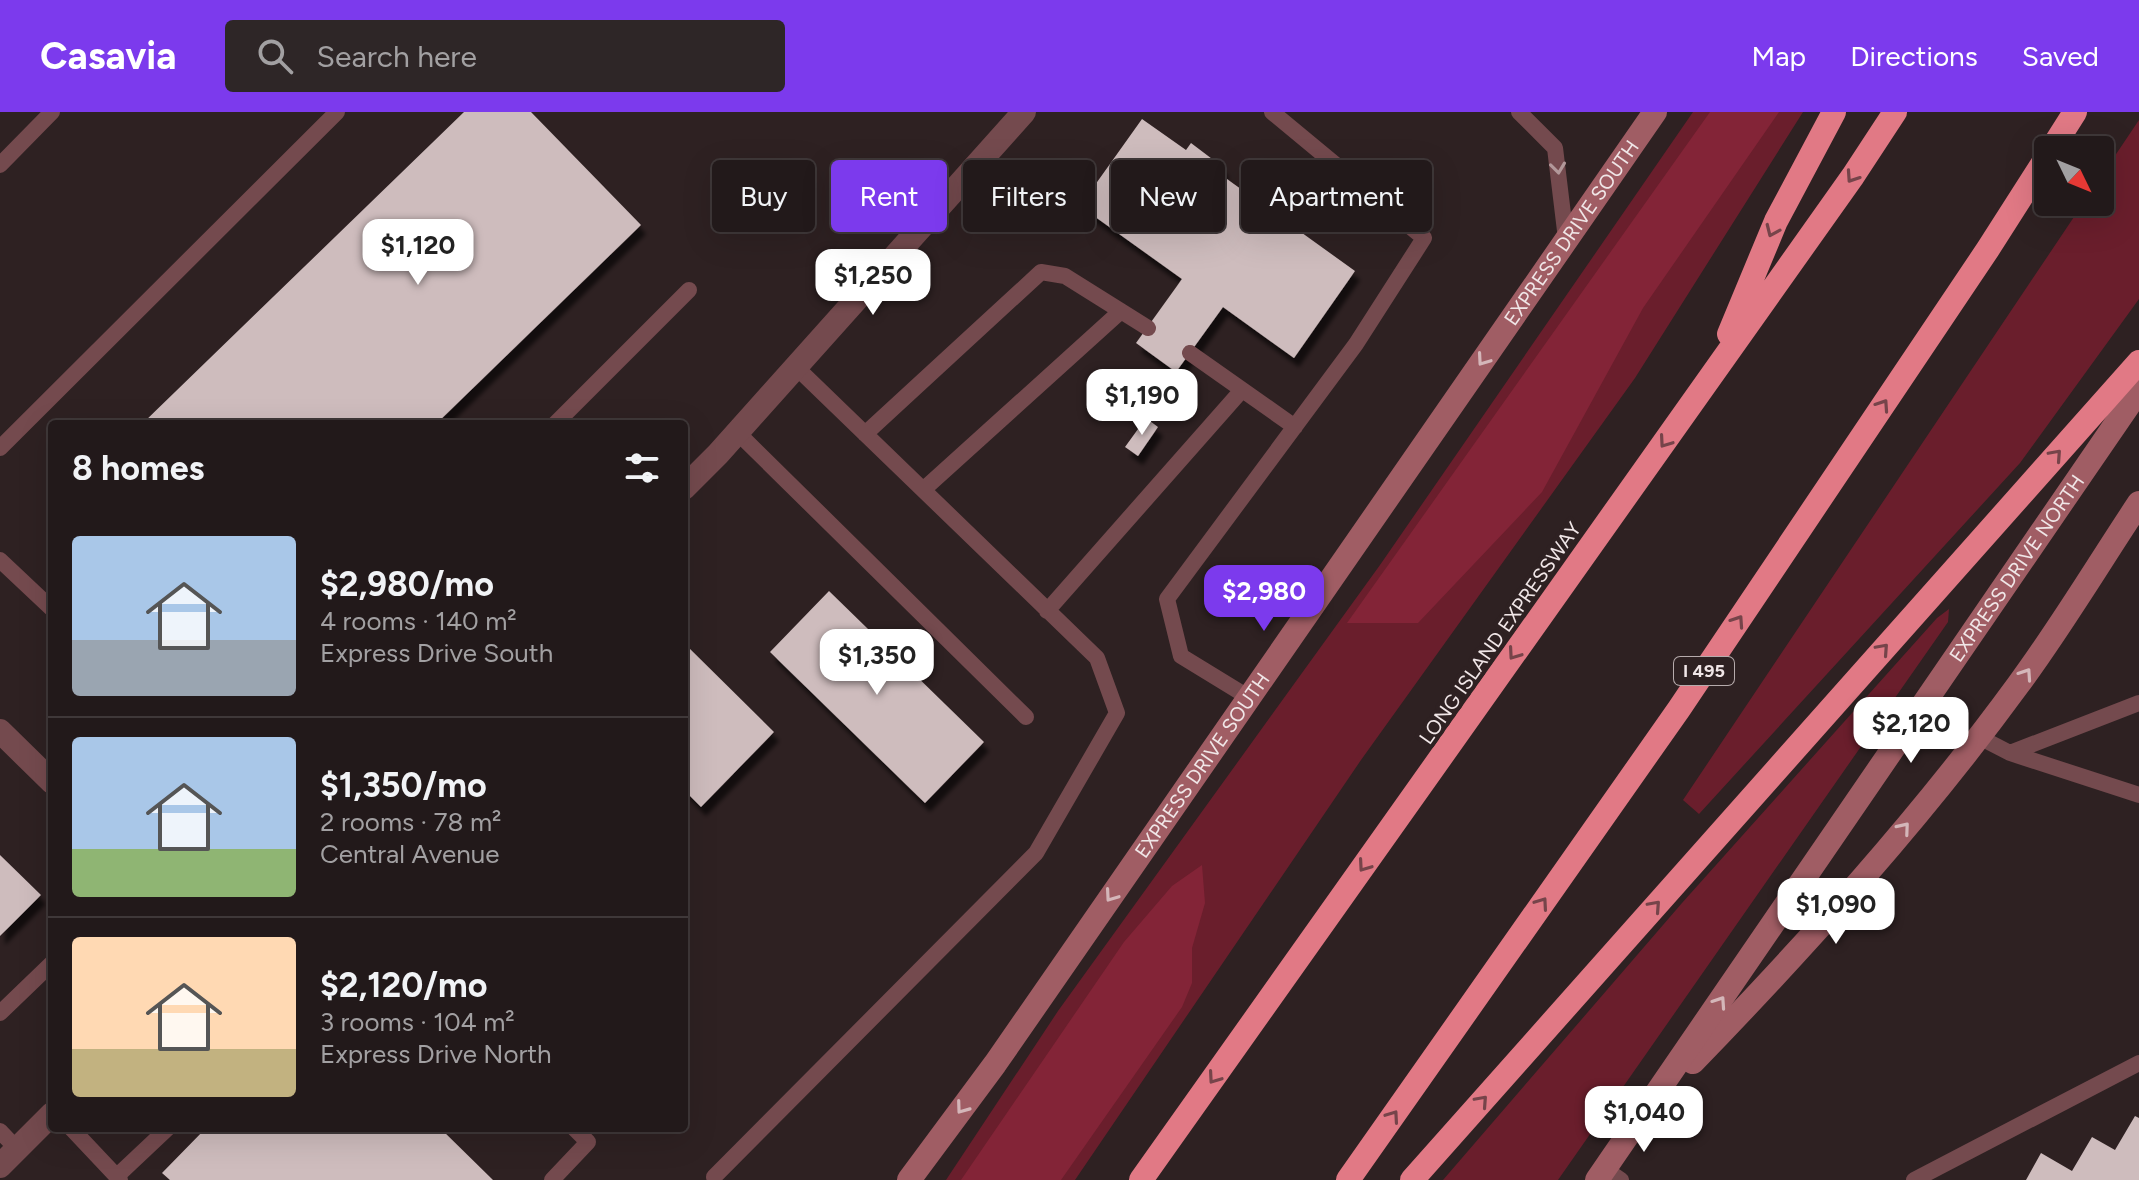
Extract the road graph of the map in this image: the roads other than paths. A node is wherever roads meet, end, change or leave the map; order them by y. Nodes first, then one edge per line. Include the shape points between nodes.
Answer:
1 (52, 112) edge
2 (337, 112) edge
3 (1024, 112) edge
4 (1272, 112) edge
5 (1519, 112) edge
6 (1655, 112) edge
7 (1834, 112) edge
8 (1895, 112) edge
9 (2075, 112) edge
10 (2060, 136) edge
11 (0, 165) edge
12 (2034, 177) edge
13 (1566, 239) junction
14 (689, 290) dead end
15 (1121, 311) junction
16 (1148, 328) dead end
17 (1190, 353) dead end
18 (2139, 362) edge
19 (796, 367) junction
20 (1710, 378) junction
21 (1242, 390) junction
22 (2139, 390) edge
23 (559, 420) edge
24 (1295, 427) junction
25 (737, 432) junction
26 (865, 434) junction
27 (0, 448) edge
28 (688, 484) edge
29 (923, 490) junction
30 (2139, 503) edge
31 (0, 560) edge
32 (48, 605) edge
33 (1047, 611) junction
34 (1248, 697) junction
35 (2139, 703) edge
36 (1026, 717) dead end
37 (0, 731) edge
38 (1979, 737) junction
39 (2010, 753) junction
40 (48, 778) edge
41 (2139, 795) edge
42 (48, 967) edge
43 (0, 1013) edge
44 (2139, 1063) edge
45 (1644, 1113) junction
46 (48, 1117) edge
47 (75, 1132) edge
48 (164, 1132) edge
49 (578, 1132) edge
50 (6, 1148) edge
51 (1608, 1176) edge
52 (714, 1177) dead end
53 (118, 1178) edge
54 (552, 1180) edge
55 (909, 1180) edge
56 (1141, 1180) edge
57 (1348, 1180) edge
58 (1412, 1180) edge
59 (1914, 1180) edge

1 - 11 lane
2 - 27 lane
3 - 19 street
4 - 24 lane via 1424,238
5 -> 13 lane via 1555,148
6 - 13 main road, EXPRESS DRIVE SOUTH
7 -> 20 highway via 1776,221
8 -> 20 highway, LONG ISLAND EXPRESSWAY
9 - 10 highway, I 495
57 -> 12 highway, I 495 via 1679,709
13 -> 34 main road, EXPRESS DRIVE SOUTH
14 - 23 lane
15 - 16 lane
15 - 26 lane via 1065,276 1041,272
15 - 29 lane
17 - 21 lane
58 -> 18 highway
19 - 25 street
19 - 26 lane
20 -> 56 highway, LONG ISLAND EXPRESSWAY
21 - 24 lane
21 - 33 lane
45 -> 22 main road, EXPRESS DRIVE NORTH
24 - 34 lane via 1167,599 1181,656
25 - 28 street
25 - 36 lane
26 - 29 lane
29 - 33 lane
38 -> 30 main road
31 - 32 lane
33 - 52 lane via 1097,658 1117,713 1036,853
34 -> 55 main road, EXPRESS DRIVE SOUTH
35 - 39 lane
37 - 40 street
38 - 39 lane
45 -> 38 main road via 1798,954
39 - 41 lane
42 - 43 lane
44 - 59 lane
45 - 51 main road, EXPRESS DRIVE NORTH
46 - 50 street
47 - 53 lane
48 - 53 lane
49 - 54 lane via 588,1142

